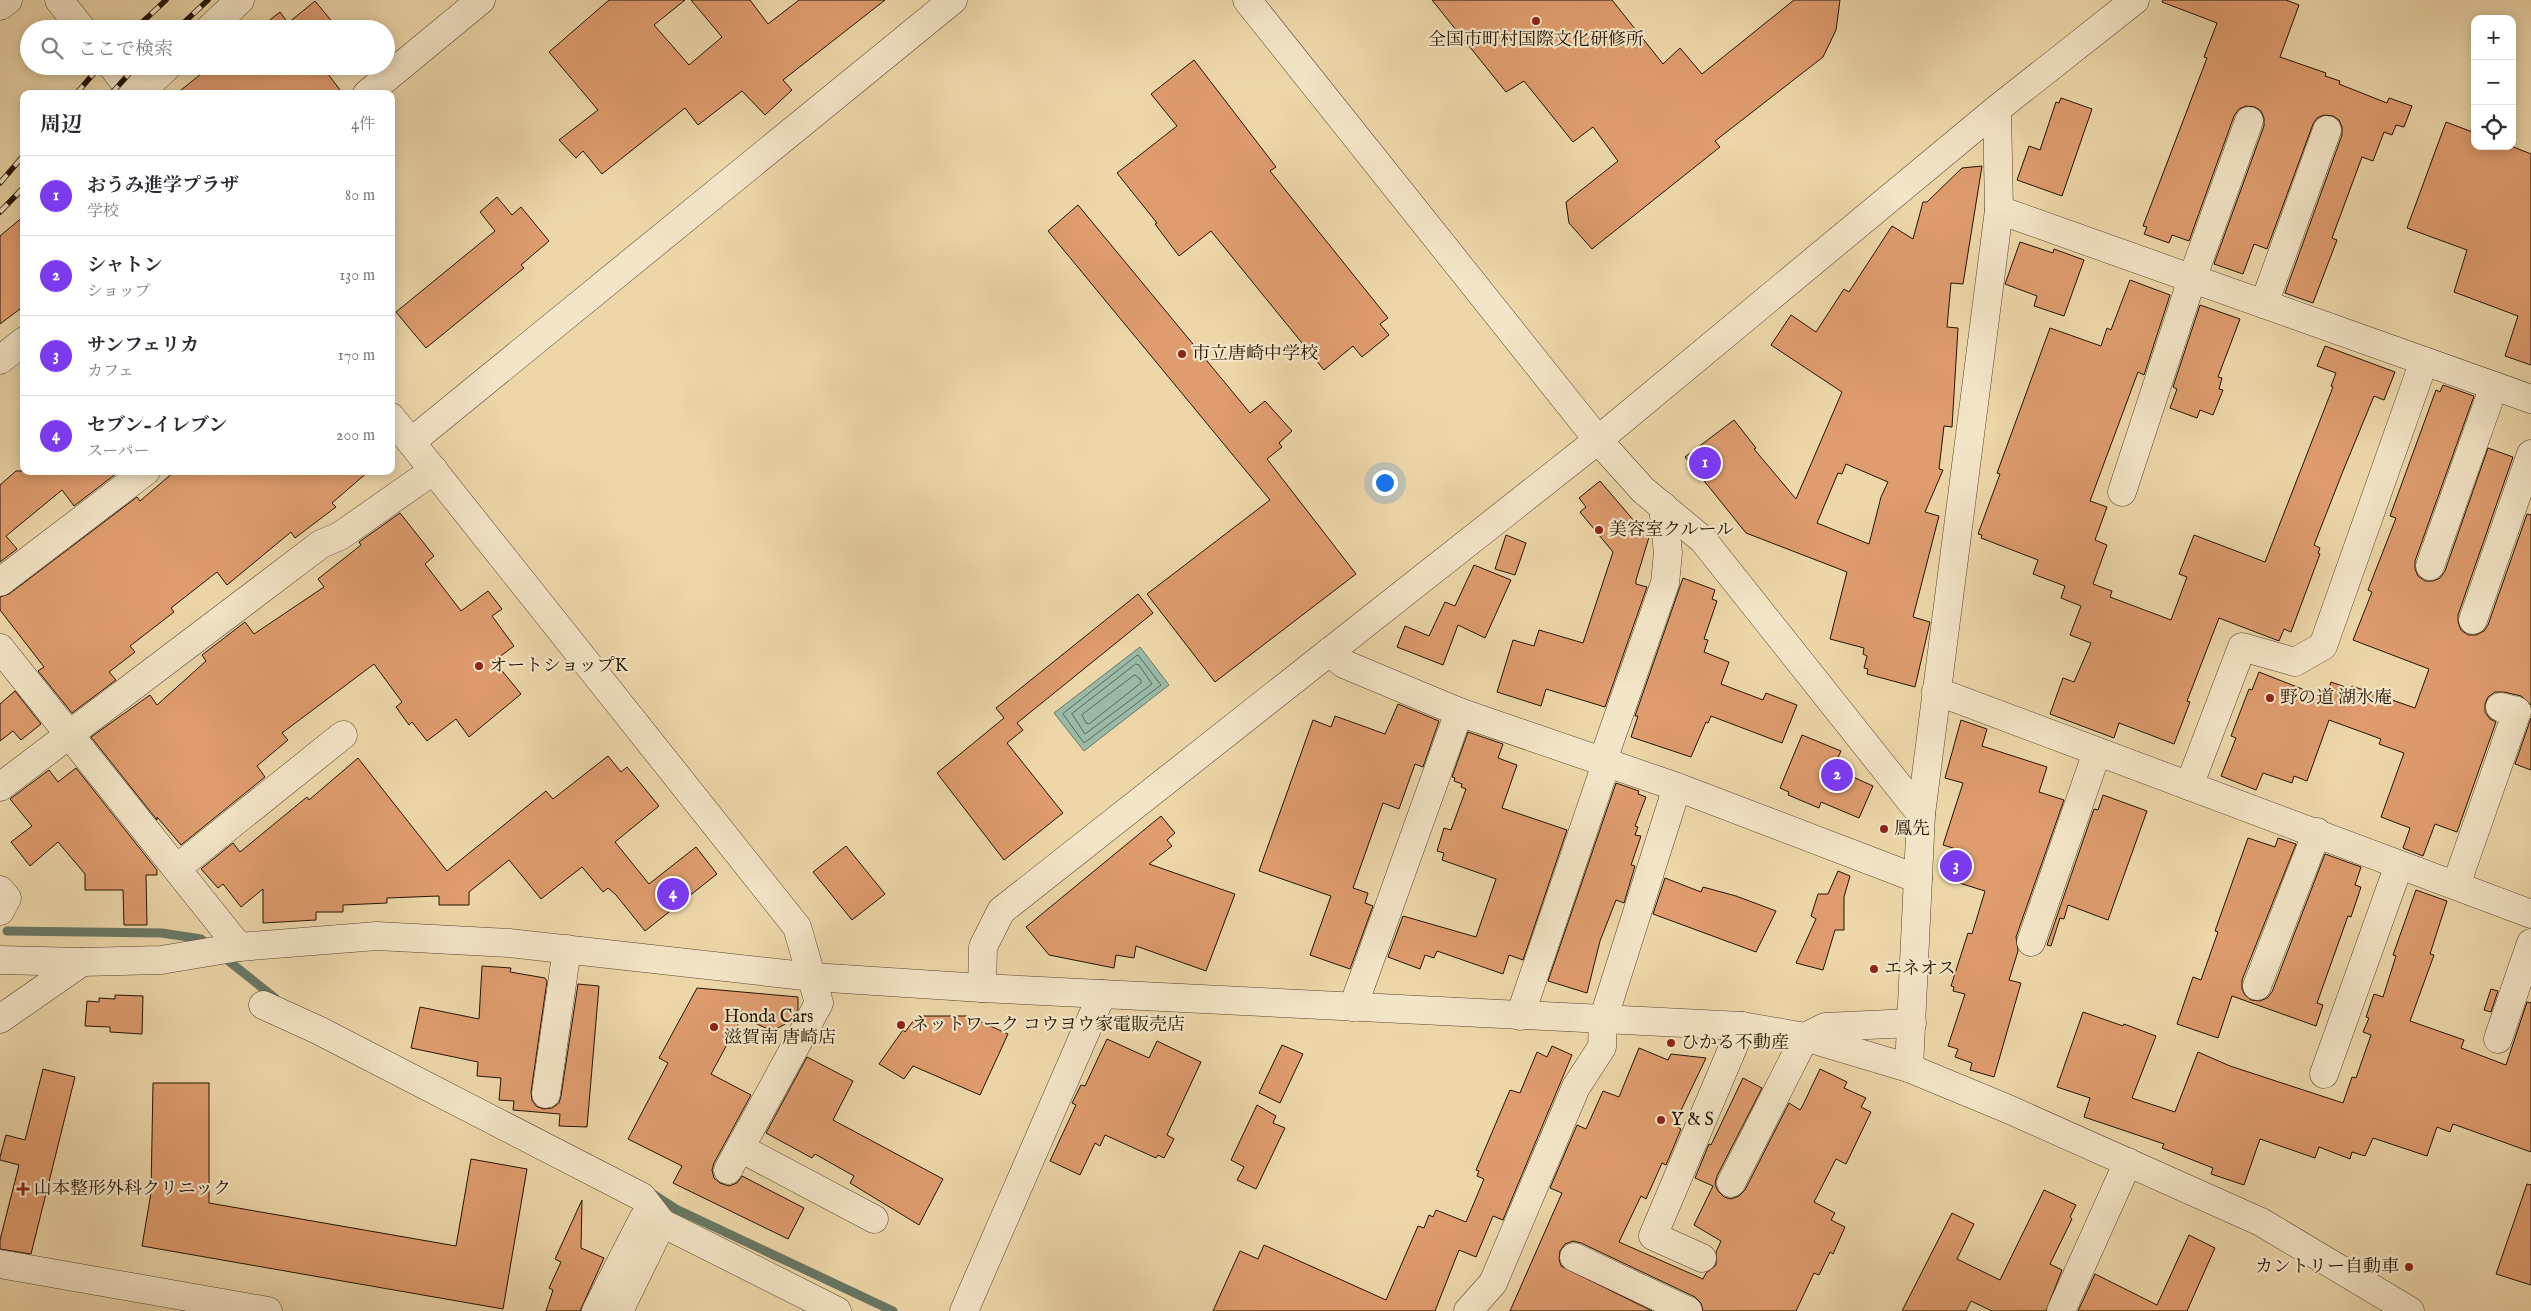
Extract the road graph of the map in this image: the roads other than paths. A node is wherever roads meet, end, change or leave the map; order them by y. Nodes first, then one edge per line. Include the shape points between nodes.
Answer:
1 (8, 0) edge
2 (59, 0) edge
3 (240, 0) edge
4 (482, 0) edge
5 (953, 0) edge
6 (1247, 0) edge
7 (2135, 0) edge
8 (0, 6) edge
9 (75, 20) edge
10 (218, 20) edge
11 (395, 71) edge
12 (120, 75) edge
13 (158, 75) edge
14 (390, 75) edge
15 (133, 90) edge
16 (141, 90) edge
17 (372, 90) edge
18 (1997, 110) junction
19 (2249, 122) dead end
20 (2327, 130) dead end
21 (1999, 210) junction
22 (2192, 279) junction
23 (2264, 304) junction
24 (20, 344) edge
25 (0, 360) edge
26 (2424, 361) junction
27 (2494, 386) junction
28 (2531, 399) edge
29 (395, 422) edge
30 (1598, 440) junction
31 (411, 442) junction
32 (2531, 454) edge
33 (434, 470) junction
34 (138, 475) edge
35 (2122, 492) dead end
36 (1663, 506) junction
37 (2430, 566) dead end
38 (0, 582) edge
39 (2472, 620) dead end
40 (0, 648) edge
41 (1329, 652) junction
42 (1936, 691) junction
43 (2500, 706) dead end
44 (1459, 712) junction
45 (70, 735) junction
46 (344, 735) dead end
47 (2097, 752) junction
48 (1604, 764) junction
49 (2189, 786) junction
50 (0, 787) edge
51 (1677, 787) junction
52 (1922, 814) junction
53 (2317, 832) junction
54 (2399, 865) junction
55 (177, 868) junction
56 (1918, 879) junction
57 (2456, 885) junction
58 (2531, 914) edge
59 (2031, 942) dead end
60 (2531, 944) edge
61 (238, 947) junction
62 (566, 949) junction
63 (0, 960) edge
64 (82, 962) junction
65 (813, 977) junction
66 (2257, 986) dead end
67 (982, 988) junction
68 (1102, 994) junction
69 (262, 1005) dead end
70 (1352, 1007) junction
71 (1520, 1016) junction
72 (0, 1018) edge
73 (1603, 1020) junction
74 (1912, 1023) junction
75 (1742, 1026) junction
76 (1805, 1037) junction
77 (2498, 1039) dead end
78 (1909, 1068) junction
79 (2324, 1074) dead end
80 (546, 1094) dead end
81 (2128, 1162) junction
82 (1731, 1182) dead end
83 (656, 1215) junction
84 (874, 1219) dead end
85 (1574, 1257) dead end
86 (1702, 1258) dead end
87 (0, 1264) edge
88 (268, 1311) edge
89 (596, 1311) edge
90 (619, 1311) edge
91 (837, 1311) edge
92 (964, 1311) edge
93 (1468, 1311) edge
94 (1688, 1311) edge
95 (2061, 1311) edge
96 (2410, 1311) edge

1 - 8 street
2 - 9 street
3 - 10 street
4 - 11 street
5 - 31 street
6 - 30 street
7 - 18 street
12 - 15 street
13 - 16 street
14 - 17 street
18 - 21 street
18 - 30 street
19 - 22 street
20 - 23 street
21 - 22 street
21 - 42 street
22 - 23 street
22 - 35 street
23 - 26 street
24 - 25 street
26 - 27 street
26 - 49 street via 2323,646 2295,662 2242,647
27 - 28 street
27 - 37 street
29 - 31 street
30 - 36 street via 1643,490
30 - 41 street
31 - 33 street
32 - 39 street
33 - 45 street via 340,536 321,544
33 - 65 street via 797,927
34 - 38 street
36 - 48 street via 1668,553 1665,583
36 - 52 street via 1703,540
40 - 45 street
41 - 44 street via 1344,664
41 - 67 street via 1001,911 984,947
42 - 47 street
42 - 52 street
43 - 57 street via 2517,711
44 - 48 street
44 - 70 street
45 - 50 street
45 - 55 street
46 - 55 street
47 - 49 street
47 - 59 street
48 - 51 street
48 - 71 street
49 - 53 street
51 - 56 street
51 - 73 street
52 - 56 street
53 - 54 street
53 - 66 street
54 - 57 street
54 - 79 street
55 - 61 street
56 - 74 street
57 - 58 street
60 - 77 street
61 - 62 street via 377,936
61 - 64 street via 161,960
62 - 65 street
62 - 80 street
63 - 64 street
64 - 72 street
65 - 67 street
65 - 84 street via 819,1003 734,1159
67 - 68 street
68 - 70 street
68 - 92 street
69 - 83 street via 318,1030 642,1197
70 - 71 street
71 - 73 street
73 - 75 street
73 - 93 street via 1602,1047 1576,1087 1493,1283
74 - 76 street via 1825,1027
74 - 78 street
75 - 76 street
75 - 86 street via 1653,1236
76 - 78 street
76 - 82 street
78 - 81 street
81 - 95 street
81 - 96 street via 2261,1222
83 - 89 street
83 - 90 street
83 - 91 street
85 - 94 street
87 - 88 street

